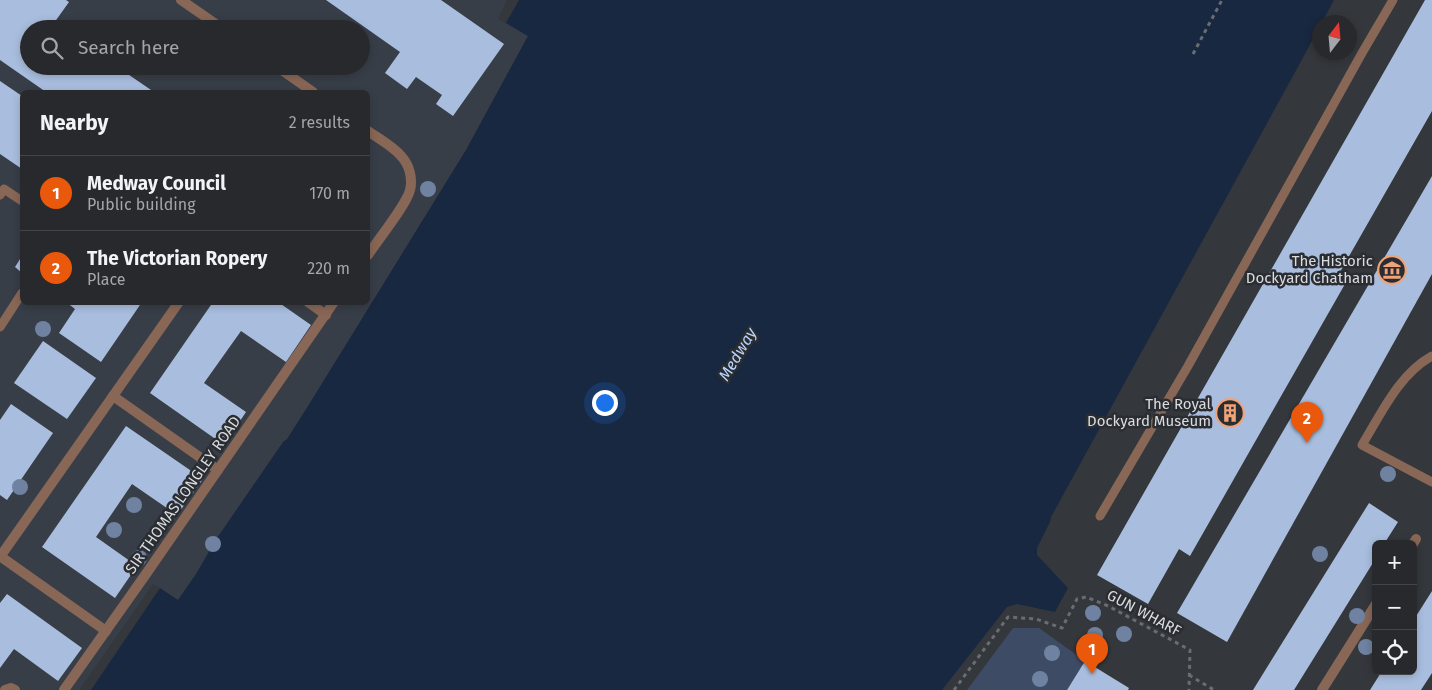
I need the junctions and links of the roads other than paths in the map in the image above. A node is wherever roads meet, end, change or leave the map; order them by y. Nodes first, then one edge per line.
1 (181, 0) edge
2 (1393, 0) edge
3 (210, 20) edge
4 (289, 75) edge
5 (311, 90) edge
6 (370, 132) edge
7 (1, 190) edge
8 (20, 200) edge
9 (370, 252) edge
10 (20, 296) edge
11 (177, 305) edge
12 (312, 305) edge
13 (332, 305) edge
14 (326, 315) junction
15 (0, 327) edge
16 (1432, 356) edge
17 (113, 396) junction
18 (218, 470) junction
19 (1432, 482) edge
20 (1100, 516) dead end
21 (0, 556) edge
22 (1372, 610) edge
23 (106, 631) junction
24 (5, 690) edge
25 (15, 690) edge
26 (64, 690) edge
27 (1322, 690) edge

1 - 3 street
2 - 20 lane
4 - 5 street
6 - 9 street
7 - 8 lane
10 - 15 lane
11 - 17 street
12 - 14 street
13 - 14 street, SIR THOMAS LONGLEY ROAD
14 - 18 street, SIR THOMAS LONGLEY ROAD
16 - 19 lane
17 - 18 street
17 - 21 street
18 - 23 street, SIR THOMAS LONGLEY ROAD
21 - 23 street
22 - 27 street
23 - 26 street, SIR THOMAS LONGLEY ROAD
24 - 25 street

